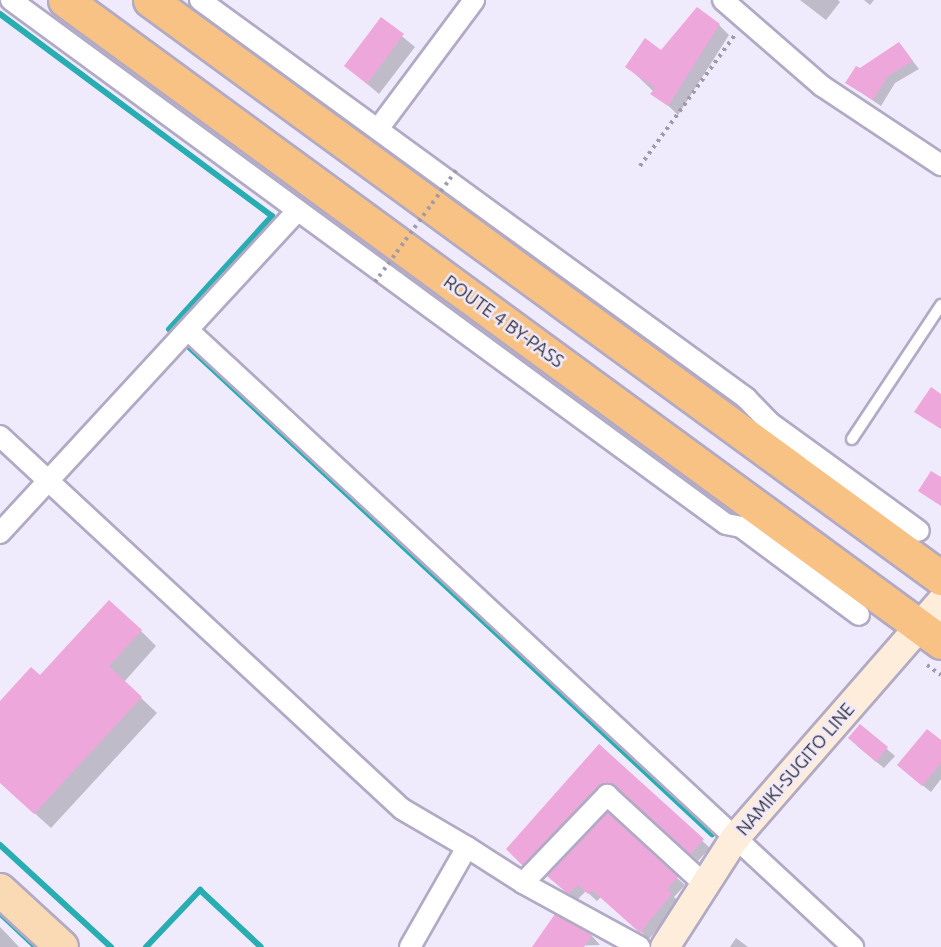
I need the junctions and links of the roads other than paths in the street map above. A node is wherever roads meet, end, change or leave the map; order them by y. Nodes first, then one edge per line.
1 (11, 0) edge
2 (65, 0) edge
3 (150, 0) edge
4 (200, 0) edge
5 (474, 0) edge
6 (723, 0) edge
7 (342, 122) junction
8 (378, 129) junction
9 (941, 165) edge
10 (297, 210) junction
11 (941, 305) edge
12 (189, 331) junction
13 (0, 436) edge
14 (852, 439) dead end
15 (785, 449) junction
16 (48, 481) junction
17 (919, 531) dead end
18 (0, 533) edge
19 (788, 544) junction
20 (941, 578) edge
21 (941, 602) edge
22 (859, 615) dead end
23 (935, 653) edge
24 (735, 838) junction
25 (467, 847) junction
26 (523, 883) junction
27 (704, 884) junction
28 (0, 890) edge
29 (62, 947) edge
30 (410, 947) edge
31 (640, 947) edge
32 (665, 947) edge
33 (853, 947) edge

1 - 10 street
2 - 19 highway, ROUTE 4 BY-PASS
3 - 7 highway
4 - 7 street
5 - 8 street
6 - 9 street
7 - 8 street
7 - 15 highway
8 - 15 street
10 - 12 street
10 - 19 street
11 - 14 lane
12 - 16 street
12 - 24 street
13 - 16 street
15 - 17 street
15 - 20 highway
16 - 18 street
16 - 25 street
19 - 22 street
19 - 23 highway, ROUTE 4 BY-PASS
21 - 23 main road, NAMIKI-SUGITO LINE
23 - 24 main road, NAMIKI-SUGITO LINE
24 - 27 main road, NAMIKI-SUGITO LINE
24 - 33 street
25 - 26 street
25 - 30 street
26 - 27 street
26 - 31 street
27 - 32 main road, NAMIKI-SUGITO LINE
28 - 29 main road

